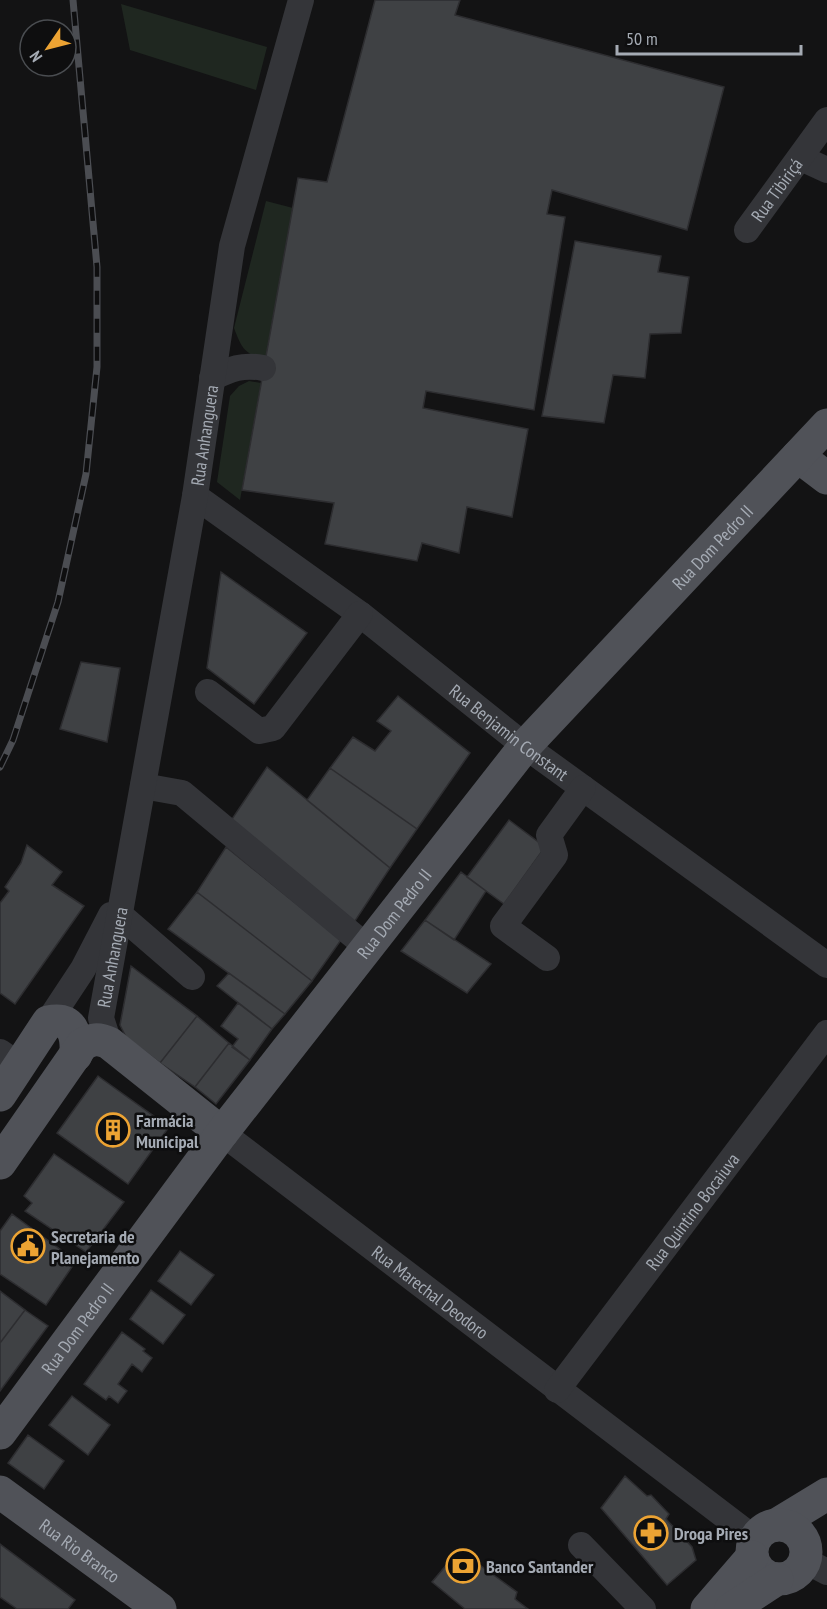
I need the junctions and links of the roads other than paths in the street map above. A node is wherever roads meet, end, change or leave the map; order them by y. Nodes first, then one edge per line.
1 (301, 0) edge
2 (827, 120) edge
3 (801, 158) junction
4 (827, 170) edge
5 (747, 230) dead end
6 (219, 336) junction
7 (212, 378) junction
8 (827, 425) edge
9 (798, 456) junction
10 (827, 478) edge
11 (195, 496) junction
12 (360, 614) junction
13 (208, 692) dead end
14 (525, 746) junction
15 (143, 786) junction
16 (583, 788) junction
17 (126, 876) junction
18 (119, 914) junction
19 (367, 947) junction
20 (548, 958) dead end
21 (827, 965) edge
22 (192, 977) dead end
23 (48, 1022) junction
24 (827, 1033) edge
25 (109, 1043) junction
26 (76, 1055) junction
27 (10, 1059) edge
28 (0, 1095) edge
29 (222, 1133) junction
30 (0, 1164) edge
31 (557, 1390) junction
32 (0, 1433) edge
33 (0, 1492) edge
34 (827, 1494) edge
35 (827, 1527) edge
36 (761, 1540) junction
37 (581, 1545) dead end
38 (812, 1561) edge
39 (777, 1579) junction
40 (160, 1609) edge
41 (643, 1609) edge
42 (707, 1609) edge
43 (731, 1609) edge

1 - 6 street, Rua Anhanguera
2 - 3 street, Rua Tibiriçá
3 - 4 street
3 - 5 street, Rua Tibiriçá
6 - 7 street, Rua Anhanguera
6 - 7 street
7 - 11 street, Rua Anhanguera
8 - 9 main road, Rua Dom Pedro II
9 - 10 main road
9 - 14 main road, Rua Dom Pedro II
11 - 12 street, Rua Benjamin Constant
11 - 15 street, Rua Anhanguera
12 - 13 street
12 - 14 street, Rua Benjamin Constant
14 - 16 street, Rua Benjamin Constant
14 - 19 main road, Rua Dom Pedro II
15 - 17 street, Rua Anhanguera
15 - 19 street
16 - 20 street
16 - 21 street, Rua Benjamin Constant
17 - 18 street, Rua Anhanguera
17 - 23 street, Rua Anhanguera
18 - 22 street
18 - 25 street, Rua Anhanguera
19 - 29 main road, Rua Dom Pedro II
23 - 26 main road
23 - 27 main road, Rua Anhanguera
24 - 31 street, Rua Quintino Bocaiuva
25 - 26 main road
25 - 29 main road, Rua Marechal Deodoro
26 - 30 main road
27 - 28 main road, Rua Anhanguera
29 - 31 street, Rua Marechal Deodoro
29 - 32 main road, Rua Dom Pedro II
31 - 36 street, Rua Marechal Deodoro
33 - 40 main road, Rua Rio Branco
34 - 36 main road
35 - 38 main road
36 - 38 main road
36 - 39 main road
36 - 42 main road
37 - 41 street
38 - 39 main road
39 - 43 main road

